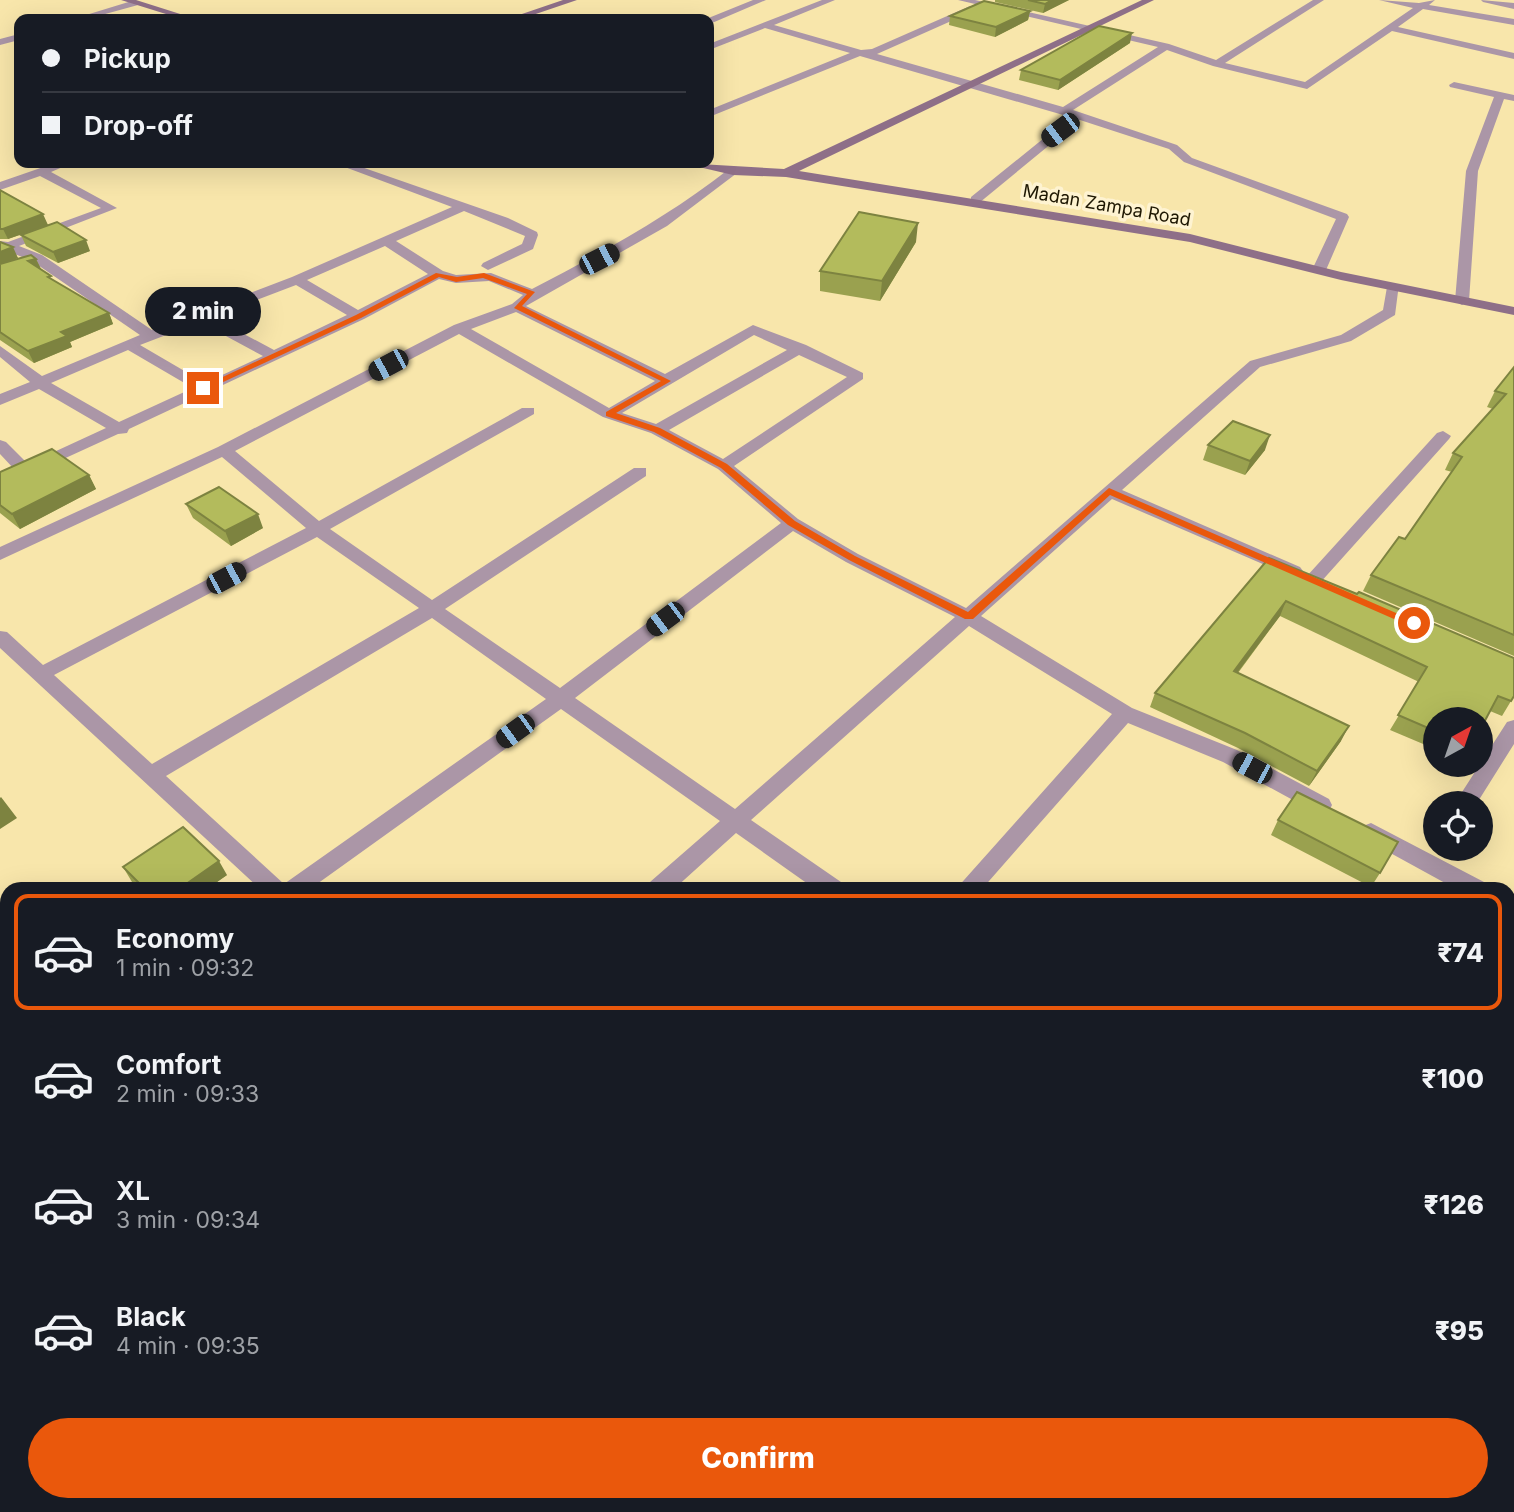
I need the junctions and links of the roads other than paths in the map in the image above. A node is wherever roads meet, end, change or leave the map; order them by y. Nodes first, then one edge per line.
1 (572, 0) edge
2 (761, 0) edge
3 (830, 0) edge
4 (962, 0) edge
5 (991, 0) edge
6 (1149, 0) edge
7 (1319, 0) edge
8 (1384, 0) edge
9 (1430, 0) edge
10 (1486, 0) edge
11 (130, 1) edge
12 (980, 5) junction
13 (1514, 6) edge
14 (1421, 7) junction
15 (92, 14) edge
16 (174, 14) edge
17 (528, 14) edge
18 (714, 19) edge
19 (1514, 22) edge
20 (766, 26) junction
21 (1391, 28) junction
22 (1094, 29) junction
23 (714, 45) edge
24 (1166, 46) junction
25 (858, 53) junction
26 (1514, 56) edge
27 (1217, 64) junction
28 (968, 84) junction
29 (1454, 85) dead end
30 (1500, 95) junction
31 (1514, 98) edge
32 (1064, 111) junction
33 (714, 112) edge
34 (1078, 116) junction
35 (53, 168) edge
36 (353, 168) edge
37 (714, 168) edge
38 (733, 171) junction
39 (43, 172) junction
40 (786, 173) junction
41 (0, 186) edge
42 (975, 200) junction
43 (460, 208) junction
44 (388, 242) junction
45 (4, 245) edge
46 (37, 258) junction
47 (488, 266) dead end
48 (12, 267) edge
49 (1319, 270) junction
50 (438, 274) junction
51 (297, 280) junction
52 (1394, 287) junction
53 (533, 294) junction
54 (1462, 301) junction
55 (517, 307) junction
56 (1514, 311) edge
57 (359, 316) junction
58 (203, 318) junction
59 (459, 328) junction
60 (153, 337) junction
61 (129, 344) junction
62 (801, 348) junction
63 (0, 350) edge
64 (274, 356) junction
65 (667, 381) junction
66 (42, 384) junction
67 (203, 388) junction
68 (0, 400) edge
69 (528, 411) dead end
70 (609, 414) junction
71 (121, 429) junction
72 (657, 430) junction
73 (1443, 436) dead end
74 (0, 445) edge
75 (224, 450) junction
76 (724, 466) junction
77 (26, 471) junction
78 (640, 472) dead end
79 (0, 483) edge
80 (1109, 491) junction
81 (792, 523) junction
82 (318, 529) junction
83 (0, 554) edge
84 (432, 609) junction
85 (969, 617) junction
86 (0, 637) edge
87 (41, 674) junction
88 (560, 699) junction
89 (1125, 713) junction
90 (1514, 727) edge
91 (151, 775) junction
92 (1474, 791) edge
93 (1335, 813) edge
94 (734, 822) junction
95 (1359, 825) edge
96 (1423, 852) edge
97 (1440, 861) edge
98 (267, 882) edge
99 (303, 882) edge
100 (666, 882) edge
101 (824, 882) edge
102 (974, 882) edge
103 (1467, 882) edge

1 - 17 main road
2 - 18 street
3 - 20 street
4 - 12 street
5 - 12 street
6 - 22 main road
7 - 27 street
8 - 14 street
9 - 14 street
10 - 13 street
11 - 15 street
11 - 16 main road
12 - 22 street
12 - 25 street
14 - 19 street
14 - 21 street
20 - 23 street
20 - 25 street
21 - 26 street
21 - 27 street
22 - 24 street
22 - 28 main road
24 - 27 street
24 - 32 street
25 - 28 street
25 - 33 street
28 - 32 street
28 - 40 main road
29 - 30 street
30 - 31 street
30 - 54 street
32 - 34 street
34 - 42 street
34 - 49 street
35 - 39 street
36 - 43 street
37 - 38 main road, Madan Zampa Road
38 - 40 main road, Madan Zampa Road
38 - 53 street
39 - 41 street
39 - 45 street
40 - 42 main road, Madan Zampa Road
42 - 49 main road, Madan Zampa Road
43 - 44 street
43 - 47 street
44 - 50 street
44 - 51 street
45 - 46 street
46 - 48 street
46 - 60 street
49 - 52 main road, Madan Zampa Road
50 - 53 street
50 - 57 street
51 - 57 street
51 - 58 street
52 - 54 main road, Madan Zampa Road
52 - 80 street
53 - 55 street
54 - 56 main road, Madan Zampa Road
55 - 59 street
55 - 65 street
57 - 64 street
58 - 60 street
58 - 64 street
59 - 70 street
59 - 75 street
60 - 61 street
61 - 66 street
61 - 67 street
62 - 65 street
62 - 72 street
62 - 76 street
63 - 66 street
64 - 67 street
65 - 70 street
66 - 68 street
66 - 71 street
67 - 71 street
69 - 82 street
70 - 72 street
71 - 77 street
72 - 76 street
73 - 80 street
74 - 77 street
75 - 82 street
75 - 83 street
76 - 81 street
77 - 79 street
78 - 84 street
80 - 85 street
81 - 85 street
81 - 88 street
82 - 84 street
82 - 87 street
84 - 88 street
84 - 91 street
85 - 89 street
85 - 94 street
86 - 87 street
87 - 91 street
88 - 94 street
88 - 99 street
89 - 93 street
89 - 102 street
90 - 92 street
91 - 98 street
94 - 100 street
94 - 101 street
95 - 96 street
97 - 103 street

